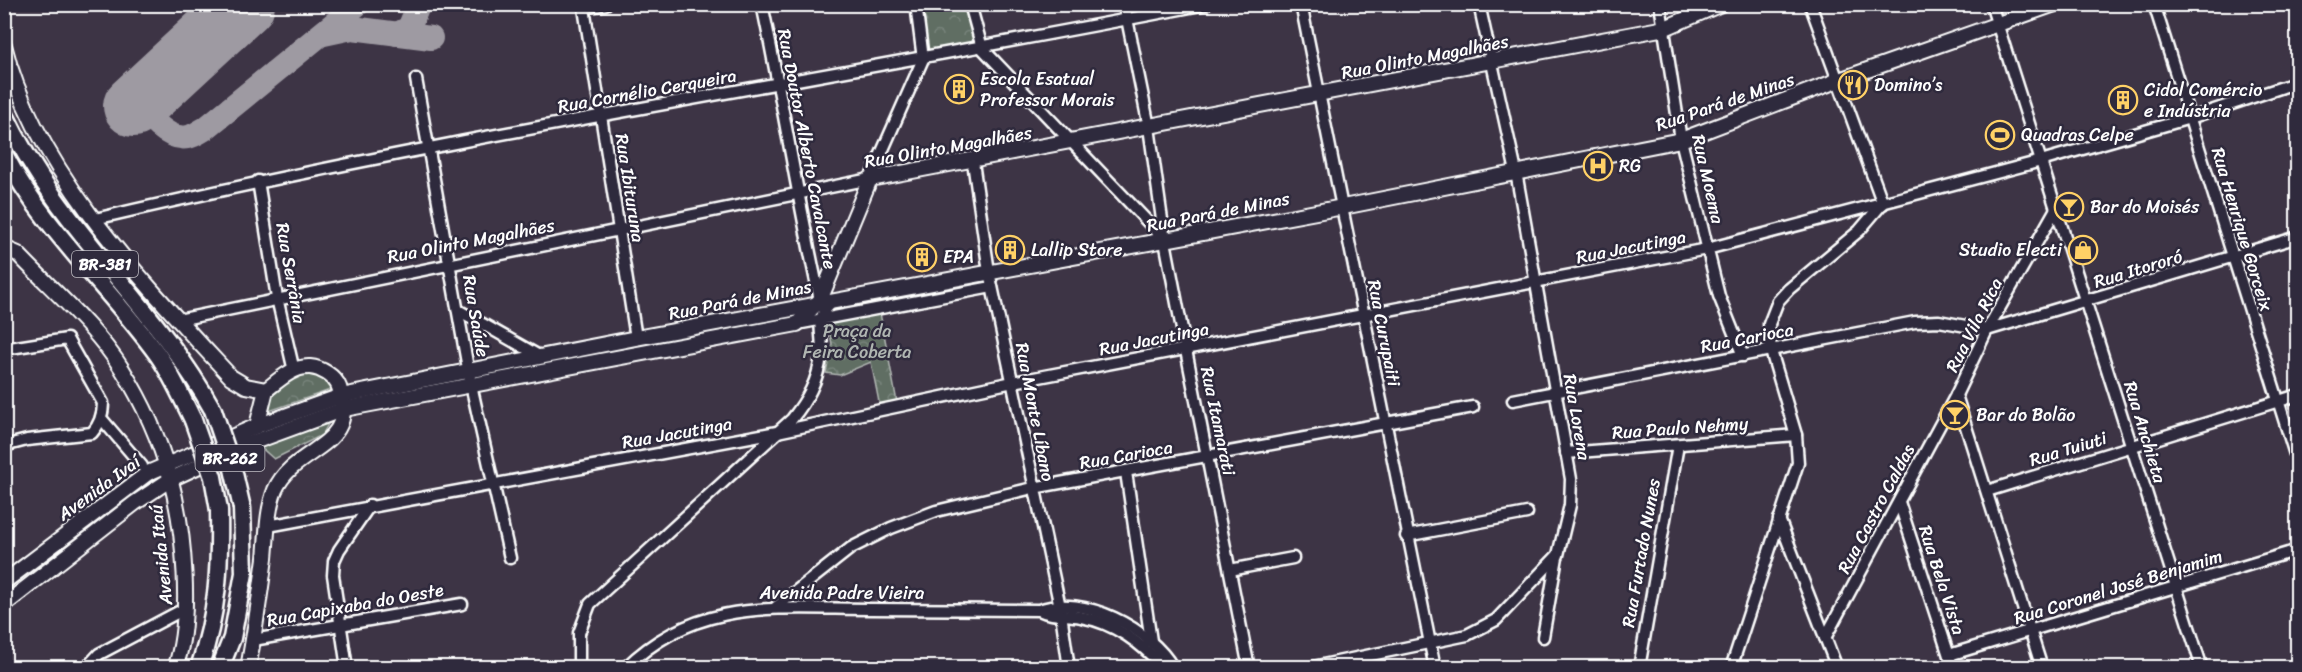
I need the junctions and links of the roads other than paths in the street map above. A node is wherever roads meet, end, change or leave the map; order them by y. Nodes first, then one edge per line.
1 (606, 4) edge
2 (762, 4) edge
3 (916, 4) edge
4 (970, 4) edge
5 (1124, 4) edge
6 (1206, 4) edge
7 (1301, 4) edge
8 (1479, 4) edge
9 (1660, 4) edge
10 (1721, 4) edge
11 (1810, 4) edge
12 (1991, 4) edge
13 (2055, 4) edge
14 (2154, 4) edge
15 (1127, 20) junction
16 (1998, 23) junction
17 (1665, 28) junction
18 (4, 45) edge
19 (982, 48) junction
20 (923, 59) junction
21 (1490, 63) junction
22 (416, 78) dead end
23 (1839, 80) junction
24 (2298, 82) edge
25 (779, 86) junction
26 (1318, 96) junction
27 (4, 113) edge
28 (601, 115) junction
29 (2190, 118) junction
30 (1149, 127) junction
31 (1681, 140) junction
32 (1071, 142) junction
33 (429, 148) junction
34 (4, 154) edge
35 (2041, 161) junction
36 (973, 162) junction
37 (1516, 172) junction
38 (870, 179) junction
39 (258, 181) junction
40 (797, 195) junction
41 (1883, 204) junction
42 (1343, 207) junction
43 (2056, 207) junction
44 (1850, 212) junction
45 (95, 219) junction
46 (621, 230) junction
47 (1859, 231) junction
48 (2298, 237) edge
49 (1165, 241) junction
50 (4, 248) edge
51 (1707, 249) junction
52 (2232, 257) junction
53 (449, 263) junction
54 (989, 272) junction
55 (1535, 282) junction
56 (992, 286) junction
57 (277, 298) junction
58 (834, 301) junction
59 (2086, 301) junction
60 (818, 302) junction
61 (458, 310) junction
62 (1365, 316) junction
63 (178, 320) junction
64 (820, 320) junction
65 (797, 324) junction
66 (1987, 330) junction
67 (636, 338) junction
68 (4, 349) edge
69 (1186, 350) junction
70 (1772, 351) junction
71 (1743, 356) junction
72 (541, 357) junction
73 (294, 371) junction
74 (470, 378) junction
75 (1013, 382) junction
76 (266, 390) junction
77 (1556, 392) junction
78 (1956, 395) junction
79 (2298, 395) edge
80 (1513, 400) dead end
81 (2279, 401) junction
82 (343, 402) junction
83 (1473, 407) dead end
84 (213, 410) joint
85 (101, 418) junction
86 (192, 420) joint
87 (1385, 425) junction
88 (257, 426) junction
89 (777, 432) junction
90 (1796, 435) junction
91 (158, 441) junction
92 (1678, 444) junction
93 (4, 446) edge
94 (240, 447) joint
95 (2132, 447) junction
96 (195, 453) junction
97 (1566, 453) junction
98 (1208, 457) junction
99 (2298, 464) edge
100 (166, 465) junction
101 (142, 466) dead end
102 (1126, 472) junction
103 (171, 479) junction
104 (495, 482) junction
105 (1033, 488) junction
106 (1986, 491) junction
107 (1899, 502) junction
108 (370, 505) junction
109 (1527, 513) dead end
110 (1779, 519) junction
111 (268, 526) junction
112 (1406, 536) junction
113 (2298, 550) edge
114 (1558, 555) junction
115 (510, 558) dead end
116 (1293, 558) dead end
117 (1230, 570) junction
118 (4, 582) edge
119 (2176, 587) junction
120 (462, 603) dead end
121 (4, 605) edge
122 (776, 607) junction
123 (186, 608) junction
124 (1061, 611) junction
125 (341, 623) junction
126 (2030, 630) junction
127 (1543, 637) dead end
128 (1825, 638) junction
129 (253, 640) junction
130 (1151, 641) junction
131 (1430, 643) junction
132 (1949, 655) junction
133 (86, 668) edge
134 (175, 668) edge
135 (199, 668) edge
136 (220, 668) edge
137 (248, 668) edge
138 (347, 668) edge
139 (579, 668) edge
140 (624, 668) edge
141 (1070, 668) edge
142 (1164, 668) edge
143 (1173, 668) edge
144 (1249, 668) edge
145 (1308, 668) edge
146 (1435, 668) edge
147 (1639, 668) edge
148 (1731, 668) edge
149 (1837, 668) edge
150 (1953, 668) edge
151 (2042, 668) edge
152 (2202, 668) edge

1 - 28 street, Rua Ibituruna
2 - 25 street, Rua Doutor Alberto Cavalcante
3 - 20 street
4 - 19 street
5 - 15 street, Rua Itamarati
6 - 15 street, Rua Cornélio Cerqueira
7 - 26 street, Rua Curupaiti
8 - 21 street, Rua Lorena
9 - 17 street, Rua Moema
10 - 17 main road, Rua Olinto Magalhães
11 - 23 street
12 - 16 street
13 - 16 main road, Rua Pará de Minas
14 - 29 street, Rua Henrique Gorceix
15 - 19 street, Rua Cornélio Cerqueira
15 - 30 street, Rua Itamarati
16 - 23 main road, Rua Pará de Minas
16 - 35 street
17 - 21 main road, Rua Olinto Magalhães
17 - 31 street, Rua Moema
18 - 45 main road
19 - 20 street, Rua Cornélio Cerqueira
19 - 32 street
20 - 25 street, Rua Cornélio Cerqueira
20 - 38 street
21 - 26 main road, Rua Olinto Magalhães
21 - 37 street, Rua Lorena
22 - 33 street, Rua Saúde
23 - 31 main road, Rua Pará de Minas
23 - 41 street
24 - 29 street, Rua Jacutinga
25 - 28 street, Rua Cornélio Cerqueira
25 - 40 street, Rua Doutor Alberto Cavalcante
26 - 30 main road, Rua Olinto Magalhães
26 - 42 street, Rua Curupaiti
27 - 84 highway, BR-381
28 - 33 street, Rua Cornélio Cerqueira
28 - 46 street, Rua Ibituruna
29 - 35 street, Rua Jacutinga
29 - 52 street, Rua Henrique Gorceix
30 - 32 main road, Rua Olinto Magalhães
30 - 49 street, Rua Itamarati
31 - 37 main road, Rua Pará de Minas
31 - 51 street, Rua Moema
32 - 36 main road, Rua Olinto Magalhães
32 - 49 street
33 - 39 street, Rua Cornélio Cerqueira
33 - 53 street, Rua Saúde
34 - 86 highway, BR-381
35 - 41 street, Rua Jacutinga
35 - 43 street
36 - 38 main road, Rua Olinto Magalhães
36 - 54 street, Rua Monte Líbano
37 - 42 main road, Rua Pará de Minas
37 - 55 street, Rua Lorena
38 - 40 street, Rua Olinto Magalhães
38 - 60 main road
39 - 45 street, Rua Cornélio Cerqueira
39 - 57 street, Rua Serrânia
40 - 46 street, Rua Olinto Magalhães
40 - 60 street, Rua Doutor Alberto Cavalcante
41 - 44 street, Rua Jacutinga
41 - 47 street
42 - 49 main road, Rua Pará de Minas
42 - 62 street, Rua Curupaiti
43 - 59 street, Rua Anchieta
43 - 66 street, Rua Vila Rica
44 - 47 street
44 - 51 street, Rua Jacutinga
45 - 63 main road
46 - 53 street, Rua Olinto Magalhães
46 - 67 street, Rua Ibituruna
47 - 70 street
48 - 52 street, Rua Itororó
49 - 54 main road, Rua Pará de Minas
49 - 69 street, Rua Itamarati
50 - 91 main road, Avenida Itaú
51 - 55 street, Rua Jacutinga
51 - 71 street, Rua Moema
52 - 59 street, Rua Itororó
52 - 81 street, Rua Henrique Gorceix
53 - 57 street, Rua Olinto Magalhães
53 - 61 street, Rua Saúde
54 - 56 street, Rua Monte Líbano
54 - 58 main road, Rua Pará de Minas
55 - 62 street, Rua Jacutinga
55 - 77 street, Rua Lorena
56 - 64 street, Rua Pará de Minas
56 - 75 street, Rua Monte Líbano
57 - 63 street, Rua Olinto Magalhães
57 - 73 street, Rua Serrânia
58 - 60 main road, Rua Pará de Minas
58 - 64 street
59 - 66 street, Rua Itororó
59 - 95 street, Rua Anchieta
60 - 65 main road
60 - 67 main road, Rua Pará de Minas
61 - 72 street
61 - 74 street, Rua Saúde
62 - 69 street, Rua Jacutinga
62 - 87 street, Rua Curupaiti
63 - 76 main road
64 - 65 street, Rua Pará de Minas
64 - 89 street
65 - 74 main road, Rua Pará de Minas
66 - 70 street, Rua Carioca
66 - 78 street, Rua Vila Rica
67 - 72 main road, Rua Pará de Minas
68 - 85 street
69 - 75 street, Rua Jacutinga
69 - 98 street, Rua Itamarati
70 - 71 street, Rua Carioca
70 - 90 street
71 - 77 street, Rua Carioca
72 - 74 main road, Rua Pará de Minas
73 - 76 main road
73 - 82 main road
74 - 82 main road, Rua Pará de Minas
74 - 104 street, Rua Saúde
75 - 89 street, Rua Jacutinga
75 - 105 street, Rua Monte Líbano
76 - 88 main road
77 - 80 street, Rua Carioca
77 - 97 street, Rua Lorena
78 - 106 street, Rua Vila Rica
78 - 107 street, Rua Castro Caldas
79 - 81 street, Rua Tuiuti
81 - 95 street, Rua Tuiuti
81 - 99 street, Rua Henrique Gorceix
82 - 88 main road, Rua Pará de Minas
82 - 94 main road, Rua Pará de Minas
82 - 111 main road
83 - 87 street, Rua Carioca
84 - 136 highway, BR-262, bridge
85 - 93 street
85 - 101 street
86 - 135 highway, BR-262, bridge
87 - 98 street, Rua Carioca
87 - 112 street, Rua Curupaiti
88 - 96 main road, Avenida Ivaí
89 - 104 street, Rua Jacutinga
89 - 139 street
90 - 92 street, Rua Paulo Nehmy
90 - 110 street
91 - 96 main road
91 - 100 main road, Avenida Itaú
92 - 97 street, Rua Paulo Nehmy
92 - 147 street, Rua Furtado Nunes
94 - 103 main road, Avenida Ivaí
95 - 106 street, Rua Tuiuti
95 - 119 street, Rua Anchieta
96 - 100 main road, Avenida Ivaí
97 - 114 street, Rua Lorena
98 - 102 street, Rua Carioca
98 - 117 street, Rua Itamarati
100 - 103 main road, Avenida Itaú
100 - 118 main road, Avenida Ivaí
102 - 105 street, Rua Carioca
102 - 130 street
103 - 121 main road, Avenida Ivaí
103 - 123 main road, Avenida Itaú
104 - 108 street, Rua Jacutinga
104 - 115 street, Rua Saúde
105 - 122 street, Rua Carioca
105 - 124 street, Rua Monte Líbano
106 - 126 street, Rua Vila Rica
107 - 128 street, Rua Castro Caldas
107 - 132 street, Rua Bela Vista
108 - 111 street, Rua Jacutinga
108 - 125 street
109 - 112 street
110 - 128 street
110 - 148 street
111 - 129 main road
112 - 131 street, Rua Curupaiti
113 - 119 street, Rua Coronel José Benjamim
114 - 127 street
114 - 131 street
116 - 117 street
117 - 144 street, Rua Itamarati
119 - 126 street, Rua Coronel José Benjamim
119 - 152 street, Rua Anchieta
120 - 125 street, Rua Capixaba do Oeste
122 - 124 street, Avenida Padre Vieira
122 - 140 street, Avenida Padre Vieira
123 - 133 street
123 - 134 main road, Avenida Itaú
124 - 130 street
124 - 141 street, Rua Monte Líbano
124 - 142 street
125 - 129 street, Rua Capixaba do Oeste
125 - 138 street
126 - 132 street, Rua Coronel José Benjamim
126 - 151 street, Rua Vila Rica
128 - 149 street
129 - 137 main road
130 - 143 street
131 - 145 street
131 - 146 street, Rua Curupaiti
132 - 150 street, Rua Bela Vista

